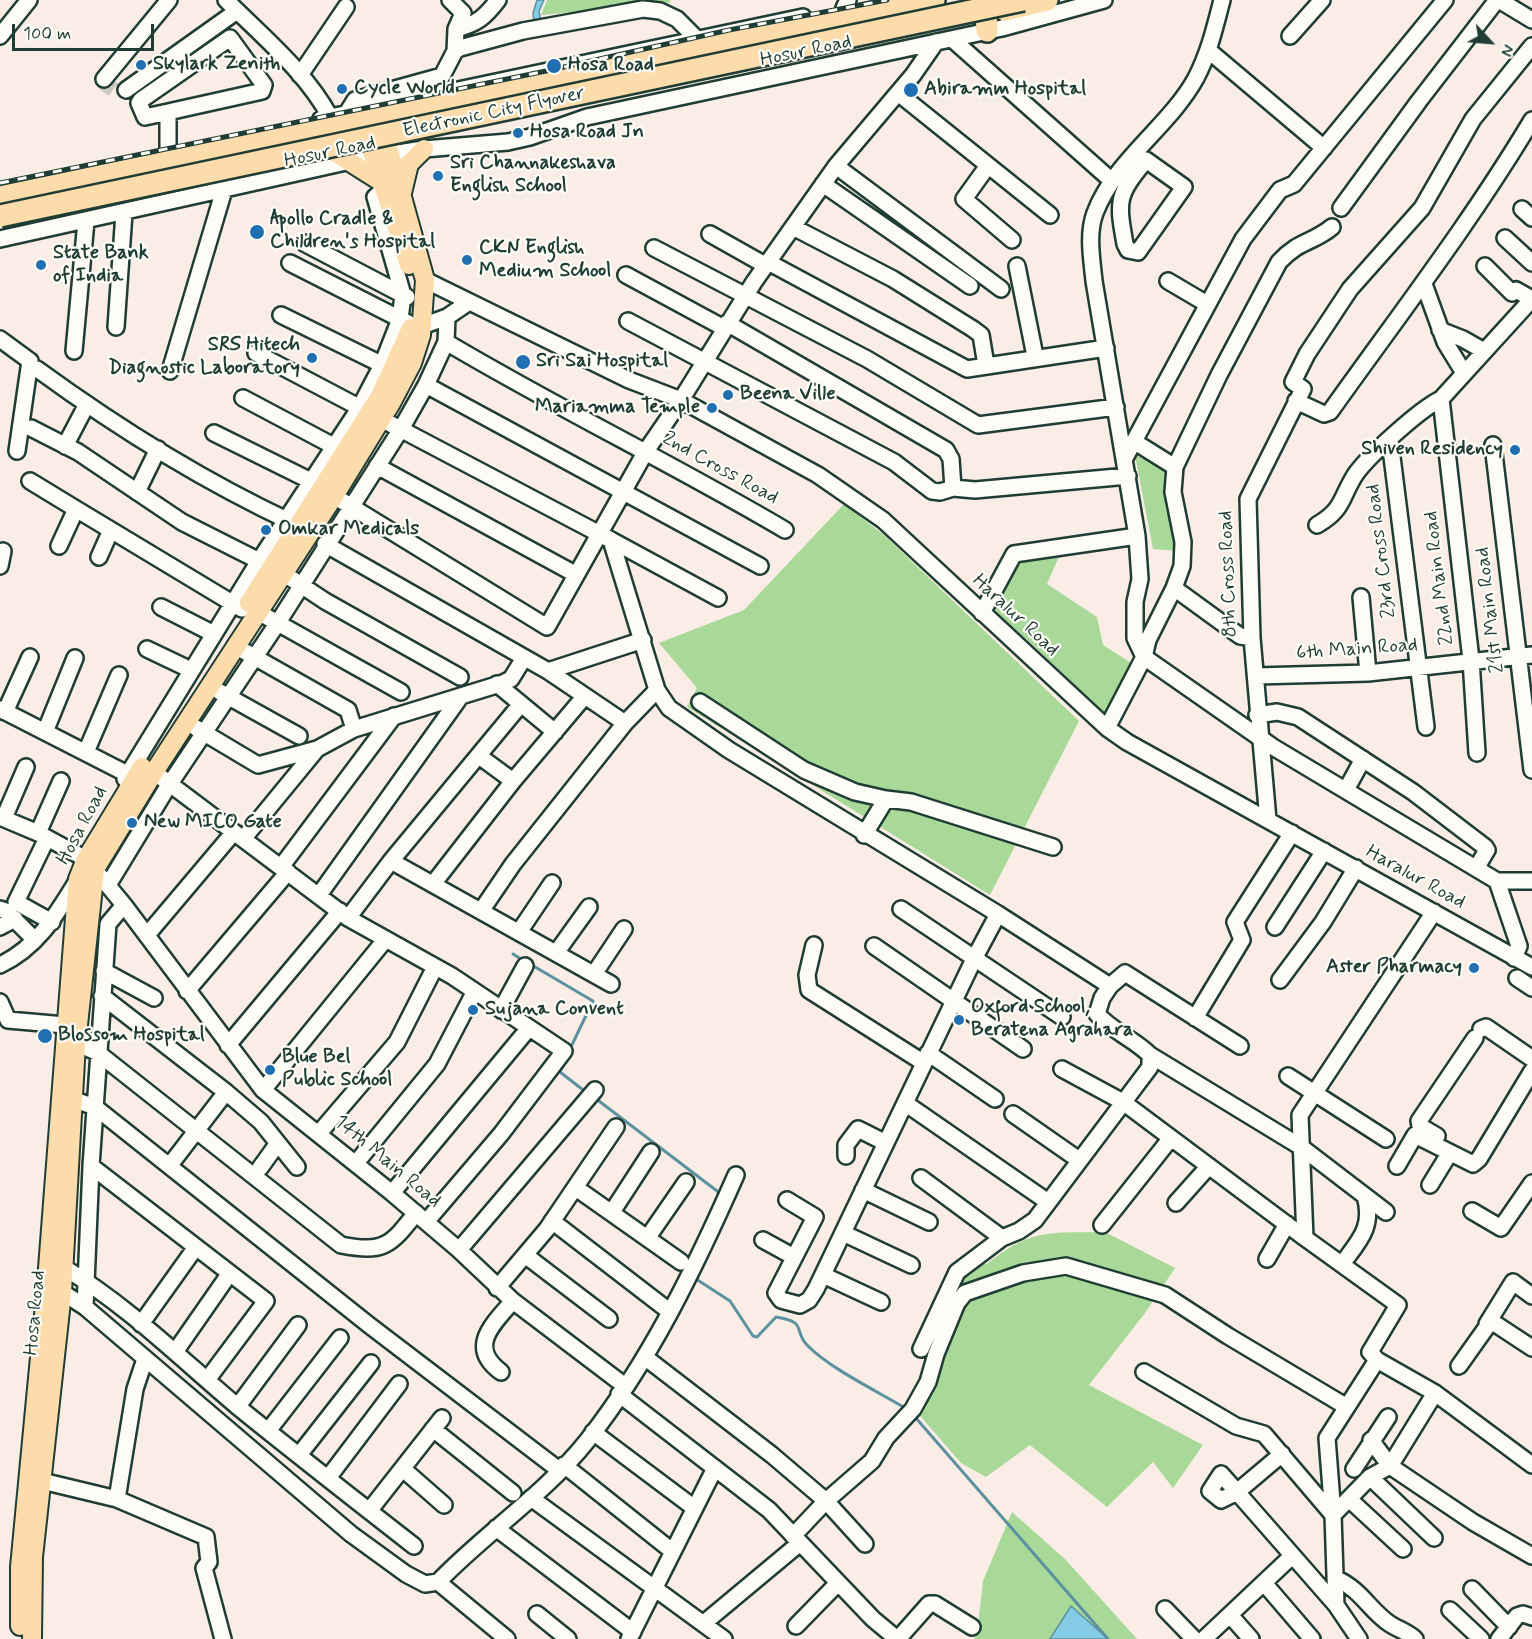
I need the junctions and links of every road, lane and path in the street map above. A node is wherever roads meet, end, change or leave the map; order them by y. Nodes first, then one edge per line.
1 (29, 0) edge
2 (169, 0) edge
3 (450, 0) edge
4 (498, 0) edge
5 (885, 0) edge
6 (934, 0) edge
7 (1023, 0) edge
8 (1047, 0) edge
9 (1104, 0) edge
10 (1222, 0) edge
11 (1322, 0) edge
12 (1445, 0) edge
13 (1498, 0) edge
14 (846, 4) edge
15 (232, 5) edge
16 (346, 7) dead end
17 (466, 7) edge
18 (986, 15) edge
19 (1532, 20) edge
20 (456, 29) junction
21 (766, 30) junction
22 (0, 36) edge
23 (1290, 36) dead end
24 (697, 39) junction
25 (952, 39) junction
26 (936, 42) junction
27 (1532, 46) edge
28 (1208, 50) junction
29 (455, 51) junction
30 (300, 75) junction
31 (104, 79) dead end
32 (126, 90) dead end
33 (898, 93) junction
34 (168, 112) junction
35 (361, 116) junction
36 (330, 117) junction
37 (1532, 120) edge
38 (1324, 148) junction
39 (379, 149) junction
40 (424, 149) junction
41 (168, 153) junction
42 (341, 157) junction
43 (1136, 162) junction
44 (836, 166) junction
45 (987, 167) junction
46 (1112, 182) junction
47 (823, 184) junction
48 (0, 187) edge
49 (390, 189) junction
50 (224, 190) junction
51 (0, 197) edge
52 (0, 204) edge
53 (1341, 208) dead end
54 (124, 213) junction
55 (1050, 215) dead end
56 (0, 216) edge
57 (86, 221) junction
58 (1121, 221) junction
59 (0, 222) edge
60 (1093, 222) junction
61 (793, 227) junction
62 (1332, 227) dead end
63 (710, 234) dead end
64 (1505, 238) dead end
65 (0, 239) edge
66 (1012, 240) dead end
67 (304, 243) dead end
68 (654, 248) dead end
69 (290, 263) dead end
70 (1532, 263) edge
71 (767, 264) junction
72 (1017, 266) dead end
73 (1485, 266) dead end
74 (626, 275) dead end
75 (425, 280) junction
76 (1168, 281) dead end
77 (1424, 284) junction
78 (970, 286) dead end
79 (1001, 289) dead end
80 (745, 295) junction
81 (408, 298) junction
82 (1532, 299) edge
83 (469, 302) junction
84 (1207, 304) junction
85 (281, 315) dead end
86 (447, 317) junction
87 (628, 321) dead end
88 (411, 323) junction
89 (725, 326) junction
90 (116, 327) dead end
91 (1440, 330) junction
92 (0, 339) edge
93 (446, 342) junction
94 (1106, 348) junction
95 (74, 351) dead end
96 (1484, 351) junction
97 (256, 353) dead end
98 (1035, 356) junction
99 (704, 361) junction
100 (34, 365) junction
101 (986, 365) junction
102 (387, 368) junction
103 (170, 371) dead end
104 (1464, 373) junction
105 (426, 385) junction
106 (243, 398) dead end
107 (1441, 399) junction
108 (681, 400) junction
109 (1296, 401) junction
110 (87, 404) junction
111 (1116, 407) junction
112 (371, 412) junction
113 (31, 428) dead end
114 (401, 429) junction
115 (214, 433) dead end
116 (1390, 441) junction
117 (1135, 442) junction
118 (1493, 445) dead end
119 (65, 446) junction
120 (158, 449) junction
121 (339, 449) junction
122 (17, 451) dead end
123 (646, 451) junction
124 (1125, 458) junction
125 (377, 466) junction
126 (1175, 467) junction
127 (1128, 476) junction
128 (30, 481) dead end
129 (322, 488) junction
130 (953, 488) junction
131 (622, 491) junction
132 (137, 492) junction
133 (350, 506) junction
134 (76, 509) junction
135 (292, 523) junction
136 (1317, 525) dead end
137 (111, 530) junction
138 (785, 530) dead end
139 (604, 536) junction
140 (1137, 536) junction
141 (325, 544) junction
142 (59, 546) dead end
143 (3, 550) dead end
144 (99, 556) dead end
145 (0, 566) edge
146 (271, 567) junction
147 (760, 567) dead end
148 (575, 574) junction
149 (301, 584) junction
150 (1174, 588) junction
151 (1361, 597) dead end
152 (718, 598) dead end
153 (160, 607) dead end
154 (245, 609) junction
155 (982, 613) junction
156 (277, 624) junction
157 (214, 634) junction
158 (1252, 638) junction
159 (643, 640) junction
160 (235, 646) junction
161 (147, 649) dead end
162 (1524, 656) edge
163 (30, 657) dead end
164 (254, 657) junction
165 (1144, 657) junction
166 (75, 658) dead end
167 (524, 658) junction
168 (1471, 660) junction
169 (1418, 667) junction
170 (191, 670) junction
171 (548, 671) junction
172 (1368, 673) junction
173 (119, 675) dead end
174 (1256, 676) junction
175 (460, 677) dead end
176 (496, 684) junction
177 (209, 686) junction
178 (657, 690) junction
179 (401, 692) dead end
180 (228, 696) junction
181 (461, 696) junction
182 (584, 697) junction
183 (700, 702) dead end
184 (521, 704) junction
185 (3, 710) edge
186 (1257, 715) junction
187 (394, 716) junction
188 (187, 722) junction
189 (625, 723) junction
190 (1426, 727) dead end
191 (1107, 728) junction
192 (354, 729) junction
193 (45, 732) junction
194 (555, 732) junction
195 (204, 733) junction
196 (299, 735) dead end
197 (1260, 738) junction
198 (317, 749) junction
199 (86, 752) junction
200 (1477, 753) dead end
201 (479, 756) junction
202 (1363, 759) junction
203 (26, 767) dead end
204 (1532, 770) edge
205 (154, 772) junction
206 (131, 776) junction
207 (61, 781) dead end
208 (513, 781) junction
209 (170, 783) junction
210 (1346, 790) junction
211 (886, 799) junction
212 (2, 818) edge
213 (1268, 820) junction
214 (1292, 833) junction
215 (42, 835) junction
216 (864, 835) junction
217 (238, 836) junction
218 (1053, 847) dead end
219 (1324, 851) junction
220 (391, 861) junction
221 (1477, 867) junction
222 (1356, 868) junction
223 (284, 869) junction
224 (90, 872) junction
225 (1497, 881) junction
226 (1532, 881) edge
227 (552, 883) dead end
228 (432, 884) junction
229 (319, 896) junction
230 (124, 904) junction
231 (589, 907) dead end
232 (0, 909) edge
233 (901, 909) dead end
234 (481, 911) junction
235 (1434, 912) junction
236 (344, 914) junction
237 (998, 914) junction
238 (15, 919) junction
239 (52, 922) junction
240 (0, 927) edge
241 (1275, 927) dead end
242 (624, 929) dead end
243 (519, 933) junction
244 (147, 935) junction
245 (35, 940) junction
246 (385, 940) junction
247 (814, 945) dead end
248 (873, 946) dead end
249 (556, 953) junction
250 (1514, 958) junction
251 (974, 959) junction
252 (0, 965) edge
253 (525, 966) dead end
254 (435, 967) junction
255 (1532, 967) edge
256 (104, 971) junction
257 (594, 974) junction
258 (1517, 978) dead end
259 (1280, 980) dead end
260 (611, 984) dead end
261 (1110, 986) junction
262 (1532, 988) edge
263 (187, 991) junction
264 (474, 993) junction
265 (102, 996) junction
266 (154, 998) dead end
267 (954, 1001) junction
268 (0, 1002) edge
269 (501, 1010) junction
270 (1062, 1017) dead end
271 (1195, 1018) junction
272 (65, 1025) junction
273 (529, 1028) junction
274 (1532, 1041) edge
275 (76, 1043) junction
276 (228, 1045) junction
277 (1240, 1046) dead end
278 (1023, 1049) dead end
279 (98, 1053) junction
280 (1150, 1055) junction
281 (926, 1058) junction
282 (1532, 1060) edge
283 (1062, 1069) dead end
284 (1288, 1076) dead end
285 (263, 1090) junction
286 (595, 1090) dead end
287 (226, 1092) junction
288 (1316, 1093) junction
289 (72, 1099) junction
290 (995, 1099) dead end
291 (1123, 1102) junction
292 (905, 1103) junction
293 (95, 1107) junction
294 (1013, 1114) dead end
295 (616, 1127) dead end
296 (198, 1129) junction
297 (320, 1132) junction
298 (1171, 1138) junction
299 (1386, 1139) dead end
300 (278, 1143) junction
301 (886, 1143) junction
302 (1301, 1147) junction
303 (651, 1152) dead end
304 (1449, 1154) junction
305 (846, 1156) dead end
306 (1476, 1157) junction
307 (1079, 1160) junction
308 (356, 1163) junction
309 (170, 1165) junction
310 (91, 1166) junction
311 (1209, 1166) junction
312 (1397, 1166) dead end
313 (260, 1167) dead end
314 (297, 1167) dead end
315 (736, 1175) dead end
316 (921, 1178) dead end
317 (686, 1182) dead end
318 (1532, 1183) edge
319 (1430, 1185) dead end
320 (576, 1188) junction
321 (863, 1190) junction
322 (392, 1193) junction
323 (1365, 1197) junction
324 (787, 1200) dead end
325 (1048, 1202) junction
326 (59, 1203) junction
327 (1176, 1203) dead end
328 (1472, 1211) dead end
329 (612, 1212) junction
330 (1386, 1212) dead end
331 (421, 1218) junction
332 (552, 1221) junction
333 (928, 1222) dead end
334 (1287, 1224) junction
335 (1102, 1226) dead end
336 (843, 1233) junction
337 (648, 1237) junction
338 (1002, 1238) junction
339 (1305, 1238) junction
340 (763, 1240) dead end
341 (196, 1247) junction
342 (459, 1250) junction
343 (525, 1255) junction
344 (794, 1257) junction
345 (1267, 1260) dead end
346 (681, 1262) dead end
347 (1342, 1264) junction
348 (911, 1265) dead end
349 (63, 1267) junction
350 (230, 1273) junction
351 (823, 1275) junction
352 (86, 1281) junction
353 (498, 1288) junction
354 (62, 1292) junction
355 (1532, 1296) edge
356 (513, 1301) junction
357 (881, 1302) dead end
358 (85, 1307) junction
359 (669, 1311) junction
360 (609, 1319) dead end
361 (141, 1323) junction
362 (1487, 1324) junction
363 (298, 1325) dead end
364 (340, 1338) dead end
365 (1532, 1348) edge
366 (921, 1349) dead end
367 (175, 1352) junction
368 (646, 1358) junction
369 (146, 1359) junction
370 (1377, 1360) junction
371 (371, 1363) dead end
372 (1459, 1366) dead end
373 (501, 1372) dead end
374 (1144, 1372) dead end
375 (207, 1380) junction
376 (399, 1384) dead end
377 (622, 1390) junction
378 (1435, 1393) junction
379 (238, 1406) junction
380 (1347, 1407) junction
381 (1388, 1417) dead end
382 (268, 1431) junction
383 (593, 1432) junction
384 (1371, 1440) junction
385 (1282, 1454) junction
386 (299, 1455) junction
387 (1532, 1465) edge
388 (1390, 1466) junction
389 (562, 1467) junction
390 (715, 1468) junction
391 (403, 1469) junction
392 (1354, 1469) dead end
393 (1370, 1477) junction
394 (328, 1478) junction
395 (42, 1481) junction
396 (513, 1493) dead end
397 (531, 1498) junction
398 (117, 1499) junction
399 (1350, 1500) junction
400 (826, 1501) junction
401 (444, 1505) dead end
402 (693, 1507) junction
403 (369, 1511) junction
404 (1333, 1515) junction
405 (496, 1528) junction
406 (1434, 1538) dead end
407 (797, 1540) junction
408 (865, 1544) dead end
409 (414, 1546) dead end
410 (1403, 1549) dead end
411 (672, 1551) junction
412 (1292, 1556) junction
413 (1532, 1556) edge
414 (1335, 1578) junction
415 (438, 1582) junction
416 (838, 1583) junction
417 (1264, 1583) junction
418 (1472, 1589) dead end
419 (654, 1590) junction
420 (1336, 1605) junction
421 (1165, 1609) dead end
422 (1450, 1610) dead end
423 (537, 1614) dead end
424 (1230, 1615) junction
425 (1532, 1617) edge
426 (704, 1623) junction
427 (796, 1626) dead end
428 (972, 1627) dead end
429 (1509, 1627) junction
430 (631, 1636) edge
431 (1247, 1638) edge
432 (20, 1639) edge
433 (33, 1639) edge
434 (223, 1639) edge
435 (507, 1639) edge
436 (568, 1639) edge
437 (723, 1639) edge
438 (898, 1639) edge
439 (1194, 1639) edge
440 (1203, 1639) edge
441 (1312, 1639) edge
442 (1359, 1639) edge
443 (1414, 1639) edge
444 (1481, 1639) edge
445 (1499, 1639) edge

1 - 22 street
2 - 31 street
3 - 17 street
4 - 20 street
5 - 14 street
6 - 21 highway, Hosur Road
7 - 56 highway, Electronic City Flyover, bridge
8 - 18 highway, Hosur Road
9 - 18 street
10 - 28 street
11 - 23 street
12 - 38 street
13 - 19 street
13 - 53 street
14 - 21 street
15 - 30 street
15 - 32 street
16 - 30 street
17 - 20 street
18 - 25 street
18 - 39 highway, Hosur Road
18 - 52 highway, Electronic City Flyover
20 - 29 street
21 - 24 street
21 - 35 highway, Hosur Road
24 - 29 street
24 - 35 street
25 - 26 street
25 - 46 street
26 - 33 street
26 - 40 street
27 - 109 street, 8th Cross Road
28 - 38 street
28 - 43 street
29 - 35 street
30 - 36 street
33 - 44 street
33 - 45 street
34 - 34 street
34 - 41 street
35 - 36 street
35 - 39 main road, Hosa Road
35 - 51 highway, Hosur Road
36 - 41 street
37 - 77 street
38 - 84 street
39 - 40 street
39 - 42 highway, Hosur Road
39 - 49 main road, Hosa Road
40 - 49 main road
41 - 48 street
42 - 49 main road
42 - 50 street
42 - 59 highway, Hosur Road
43 - 46 street
43 - 58 street
43 - 58 street
44 - 47 street
44 - 79 street
45 - 55 street
45 - 66 street
46 - 60 street
47 - 61 street
47 - 78 street
49 - 75 main road, Hosa Road
49 - 81 main road, Hosa Road
50 - 54 street
50 - 103 street
54 - 57 street
54 - 90 street
57 - 65 street
57 - 95 street
58 - 60 street
60 - 94 street
61 - 71 street
61 - 101 street
62 - 126 street
63 - 71 street
64 - 70 street
67 - 81 street
68 - 80 street
69 - 88 street
71 - 80 street
71 - 101 street
72 - 98 street
73 - 82 street
74 - 89 street
75 - 83 street, Haralur Road
75 - 88 main road, Hosa Road
76 - 84 street
77 - 91 street
77 - 109 street
80 - 89 street
80 - 111 street
81 - 88 main road, Hosa Road
82 - 96 street
83 - 86 street
83 - 108 street, Haralur Road
84 - 117 street
85 - 102 street
86 - 88 street
86 - 93 street
87 - 99 street
88 - 102 main road, Hosa Road
88 - 112 main road, Hosa Road
89 - 99 street
89 - 130 street
91 - 96 street
91 - 104 street
92 - 100 street
93 - 105 street
93 - 123 street, 2nd Cross Road
94 - 98 street
94 - 111 street
96 - 104 street
97 - 112 street
98 - 101 street
99 - 108 street
99 - 130 street
100 - 110 street
100 - 122 street
102 - 112 main road, Hosa Road
104 - 107 street
105 - 114 street
105 - 131 street
106 - 121 street
107 - 116 street
107 - 168 street, 22nd Main Road
108 - 123 street
108 - 155 street, Haralur Road
109 - 158 street, 8th Cross Road
110 - 119 street
110 - 120 street
111 - 124 street
112 - 114 street
112 - 121 main road, Hosa Road
112 - 129 main road, Hosa Road
113 - 119 street
114 - 125 street
114 - 139 street
115 - 129 street
116 - 136 street
116 - 169 street, 23rd Cross Road
117 - 124 street
117 - 126 street
118 - 162 street, 21st Main Road
119 - 132 street
120 - 132 street
120 - 135 street
121 - 129 main road, Hosa Road
123 - 131 street
123 - 138 street, 2nd Cross Road
124 - 127 street
125 - 133 street
125 - 148 street
126 - 150 street
127 - 130 street
127 - 140 street
128 - 134 street
129 - 133 street
129 - 135 main road, Hosa Road
129 - 146 main road, Hosa Road
131 - 139 street
131 - 147 street
132 - 146 street
133 - 141 street
133 - 148 street
134 - 137 street
134 - 142 street
135 - 146 main road, Hosa Road
137 - 144 street
137 - 154 street
139 - 148 street
139 - 152 street
139 - 159 street
140 - 155 street
140 - 165 street
141 - 149 street
141 - 167 street
143 - 145 street
146 - 149 street
146 - 154 main road, Hosa Road
146 - 154 street
149 - 156 street
149 - 175 street
150 - 158 street
150 - 165 street
151 - 172 street
153 - 157 street
154 - 156 street
154 - 157 street
154 - 160 main road, Hosa Road
154 - 206 main road, Hosa Road
155 - 191 street, Haralur Road
156 - 164 street
156 - 179 street
157 - 170 street
158 - 174 street, 8th Cross Road
159 - 171 street
159 - 178 street
160 - 164 street
160 - 177 main road, Hosa Road
161 - 170 street
162 - 168 street, 6th Main Road
162 - 204 street, 21st Main Road
163 - 185 street
164 - 180 street
164 - 192 street
165 - 191 street
165 - 197 street
166 - 193 street
167 - 171 street
167 - 176 street
168 - 169 street, 6th Main Road
168 - 200 street, 22nd Main Road
169 - 172 street, 6th Main Road
169 - 190 street, 23rd Cross Road
170 - 206 street
171 - 182 street
172 - 174 street, 6th Main Road
173 - 199 street
174 - 186 street, 8th Cross Road
176 - 181 street
176 - 184 street
177 - 180 street
177 - 188 main road, Hosa Road
178 - 189 street
178 - 216 street
180 - 195 street
180 - 196 street
181 - 187 street
181 - 229 street
182 - 189 street
182 - 194 street
183 - 211 street
184 - 194 street
184 - 201 street
185 - 193 street
186 - 197 street, 8th Cross Road
186 - 202 street
187 - 192 street
187 - 223 street
188 - 195 street
188 - 205 main road, Hosa Road
189 - 234 street
191 - 213 street, Haralur Road
192 - 198 street
193 - 199 street
194 - 208 street
195 - 198 street
195 - 209 street
197 - 210 street
197 - 213 street, 8th Cross Road
198 - 217 street
199 - 206 street
201 - 208 street
201 - 220 street
202 - 210 street
202 - 221 street
203 - 212 street
205 - 209 street
205 - 224 main road, Hosa Road
206 - 224 main road, Hosa Road
207 - 215 street
208 - 228 street
209 - 217 street
209 - 224 street
210 - 221 street
211 - 216 street
211 - 218 street
212 - 215 street
213 - 214 street, Haralur Road
214 - 219 street, Haralur Road
214 - 271 street
215 - 224 street
215 - 239 street
216 - 237 street
217 - 223 street
217 - 244 street
219 - 222 street, Haralur Road
219 - 241 street
220 - 228 street
220 - 236 street
221 - 225 street
222 - 235 street, Haralur Road
222 - 259 street
223 - 229 street
223 - 263 street
224 - 230 street, 14th Main Road
224 - 239 street
224 - 272 main road, Hosa Road
224 - 275 main road, Hosa Road
225 - 226 street
225 - 250 street
227 - 243 street
228 - 234 street
229 - 236 street
230 - 244 street, 14th Main Road
230 - 256 street
231 - 249 street
232 - 238 street
233 - 251 street
234 - 243 street
235 - 250 street, Haralur Road
235 - 288 street
236 - 246 street
236 - 276 street
237 - 251 street
237 - 261 street
238 - 240 street
238 - 245 street
239 - 245 street
242 - 257 street
243 - 249 street
244 - 263 street, 14th Main Road
245 - 252 street
246 - 254 street
246 - 285 street
247 - 281 street
248 - 267 street
249 - 257 street
250 - 255 street, Haralur Road
251 - 267 street
251 - 270 street
253 - 269 street
254 - 264 street
254 - 297 street
256 - 265 street
256 - 266 street
257 - 260 street
258 - 262 street
261 - 271 street
261 - 280 street
263 - 276 street, 14th Main Road
264 - 269 street
264 - 308 street
265 - 279 street
265 - 287 street
267 - 278 street
267 - 281 street
268 - 272 street
269 - 273 street
271 - 277 street
272 - 326 main road, Hosa Road
273 - 322 street
273 - 331 street
274 - 282 street
275 - 279 street
275 - 289 main road, Hosa Road
276 - 285 street, 14th Main Road
279 - 293 street
279 - 296 street
280 - 291 street
280 - 302 street
281 - 290 street
281 - 292 street
282 - 306 street
282 - 306 street
283 - 291 street
284 - 288 street
285 - 297 street, 14th Main Road
286 - 342 street
287 - 296 street
287 - 300 street
288 - 299 street
288 - 302 street
289 - 293 street
289 - 326 main road, Hosa Road
291 - 298 street
291 - 307 street
292 - 301 street
292 - 325 street
293 - 309 street
293 - 310 street
294 - 307 street
295 - 320 street
296 - 309 street
296 - 331 street
297 - 308 street, 14th Main Road
298 - 311 street
298 - 335 street
300 - 313 street
300 - 314 street
301 - 305 street
301 - 321 street
302 - 323 street
302 - 339 street
303 - 329 street
304 - 306 street
304 - 312 street
304 - 319 street
307 - 325 street
308 - 322 street, 14th Main Road
309 - 389 street
310 - 341 street
310 - 352 street
311 - 327 street
311 - 334 street
315 - 359 street
316 - 338 street
317 - 337 street
318 - 328 street
320 - 329 street
320 - 332 street
321 - 333 street
321 - 336 street
322 - 331 street, 14th Main Road
323 - 330 street
323 - 347 street
324 - 344 street
325 - 338 street
326 - 349 main road, Hosa Road
326 - 432 main road, Hosa Road
329 - 337 street
331 - 342 street, 14th Main Road
332 - 343 street
332 - 359 street
334 - 339 street
334 - 345 street
336 - 348 street
336 - 351 street
337 - 346 street
338 - 366 street
339 - 347 street
340 - 344 street
341 - 350 street
341 - 361 street
342 - 353 street, 14th Main Road
343 - 353 street
343 - 360 street
344 - 351 street
347 - 370 street
349 - 352 street
349 - 354 main road, Hosa Road
350 - 367 street
350 - 375 street
351 - 357 street
352 - 358 street
352 - 361 street
353 - 356 street, 14th Main Road
354 - 358 street
354 - 395 main road, Hosa Road
355 - 362 street
356 - 373 street
356 - 377 street, 14th Main Road
358 - 369 street
359 - 368 street
361 - 367 street
362 - 365 street
362 - 372 street
363 - 379 street
364 - 382 street
367 - 375 street
368 - 377 street
368 - 400 street
369 - 398 street
369 - 415 street
370 - 378 street
370 - 380 street
371 - 386 street
374 - 385 street
375 - 379 street
376 - 394 street
377 - 383 street
377 - 390 street, 14th Main Road
378 - 387 street
378 - 388 street
379 - 382 street
380 - 400 street
380 - 404 street
381 - 384 street
382 - 386 street
383 - 389 street
383 - 402 street
384 - 388 street
384 - 392 street
385 - 404 street
385 - 412 street
386 - 394 street
388 - 393 street
388 - 413 street
389 - 397 street
389 - 411 street
390 - 402 street
390 - 407 street, 14th Main Road
391 - 396 street
391 - 401 street
391 - 403 street
393 - 399 street
393 - 406 street
394 - 403 street
395 - 398 street
395 - 433 main road, Hosa Road
397 - 405 street
397 - 419 street
398 - 434 street
399 - 404 street
399 - 410 street
400 - 407 street
400 - 408 street
402 - 411 street
403 - 409 street
404 - 414 street
405 - 415 street
405 - 430 street
407 - 416 street, 14th Main Road
407 - 426 street
411 - 419 street
412 - 417 street
412 - 420 street
414 - 420 street
414 - 443 street
415 - 435 street
416 - 427 street
416 - 438 street, 14th Main Road
417 - 424 street
417 - 441 street
418 - 429 street
419 - 426 street
419 - 430 street
420 - 442 street
421 - 439 street
422 - 444 street
423 - 436 street
424 - 431 street
424 - 440 street
425 - 429 street
426 - 437 street
428 - 438 street
429 - 445 street

